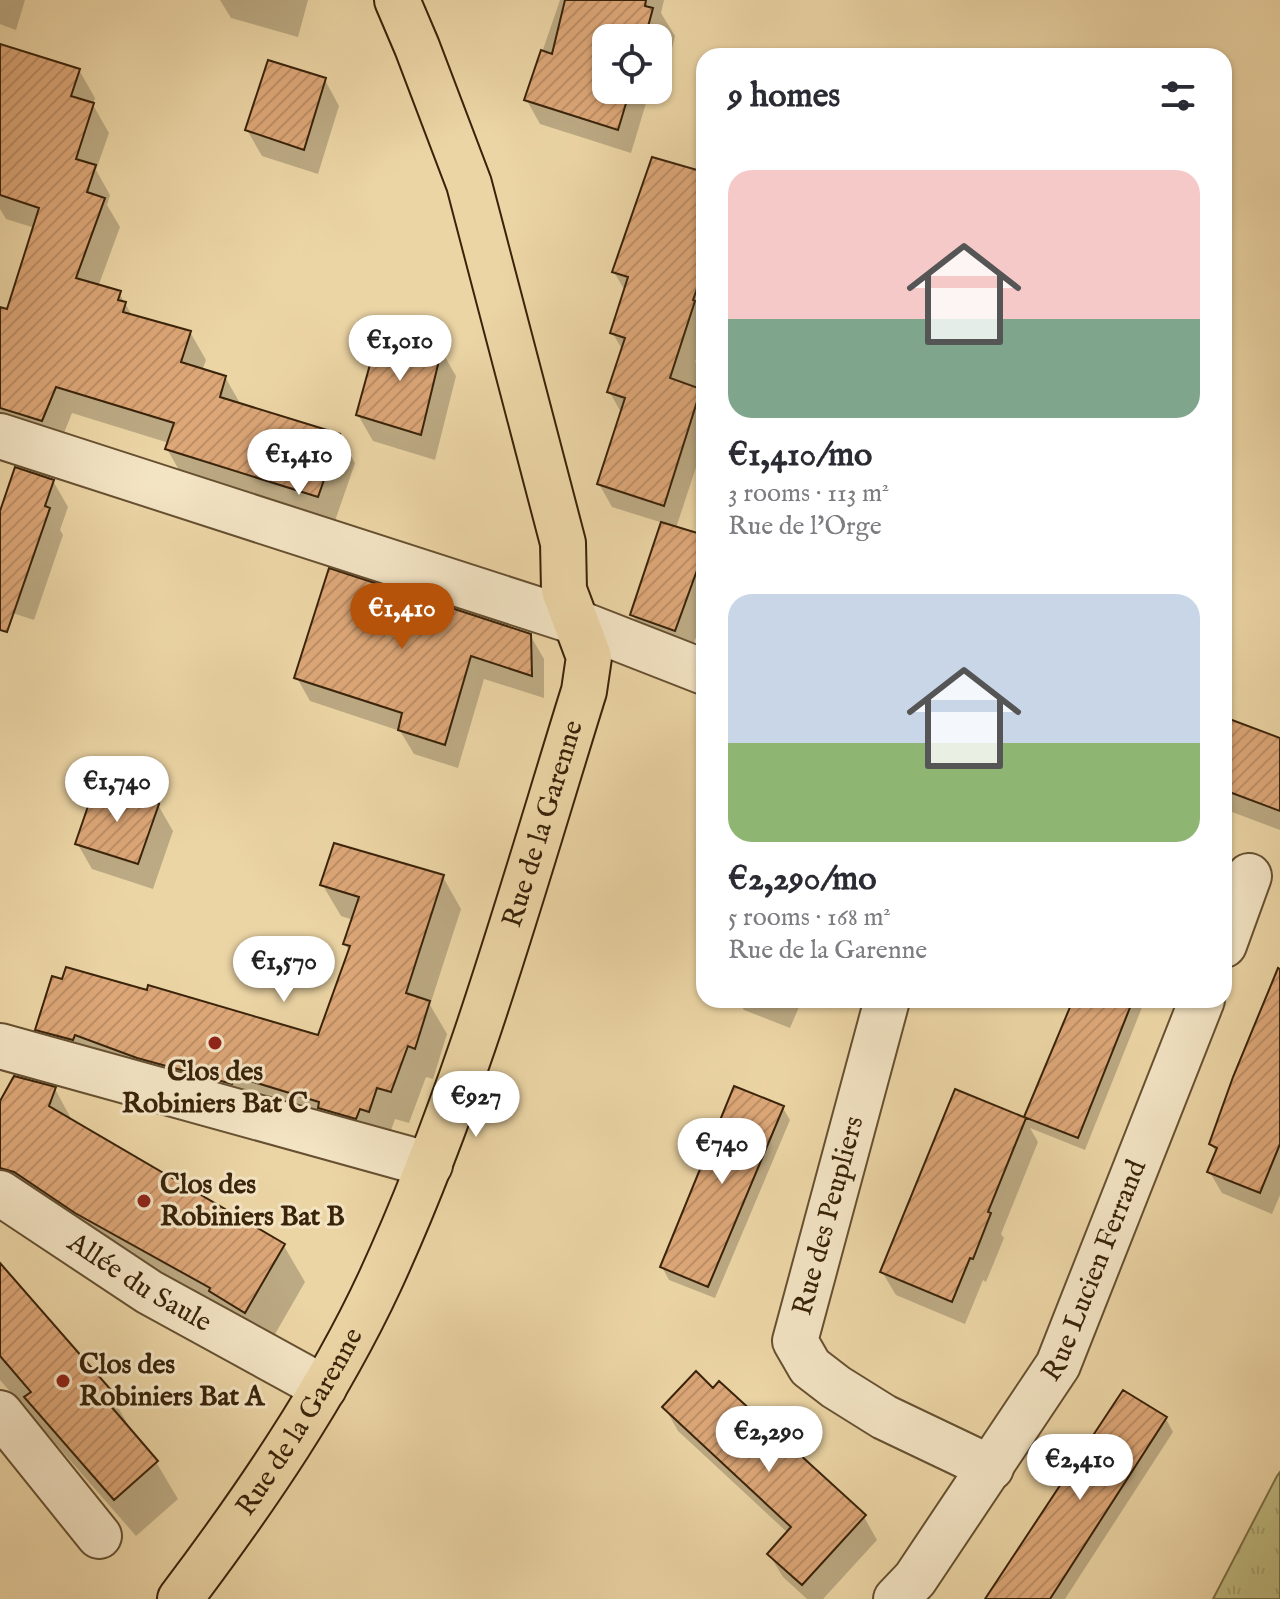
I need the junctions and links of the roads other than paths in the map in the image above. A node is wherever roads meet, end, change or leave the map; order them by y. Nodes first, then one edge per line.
1 (397, 0) edge
2 (0, 436) edge
3 (576, 622) junction
4 (696, 669) edge
5 (1251, 877) edge
6 (1232, 925) edge
7 (885, 1008) edge
8 (1199, 1008) edge
9 (0, 1046) edge
10 (430, 1165) junction
11 (0, 1193) edge
12 (324, 1388) junction
13 (0, 1413) edge
14 (991, 1468) junction
15 (99, 1536) dead end
16 (180, 1599) edge
17 (896, 1599) edge

1 - 3 main road, Rue de la Garenne
2 - 3 street
3 - 4 street
3 - 10 main road, Rue de la Garenne
5 - 6 street
7 - 14 street, Rue des Peupliers
8 - 14 street, Rue Lucien Ferrand
9 - 10 street
10 - 12 main road, Rue de la Garenne
11 - 12 street, Allée du Saule
12 - 16 main road, Rue de la Garenne
13 - 15 street
14 - 17 street, Rue Lucien Ferrand

